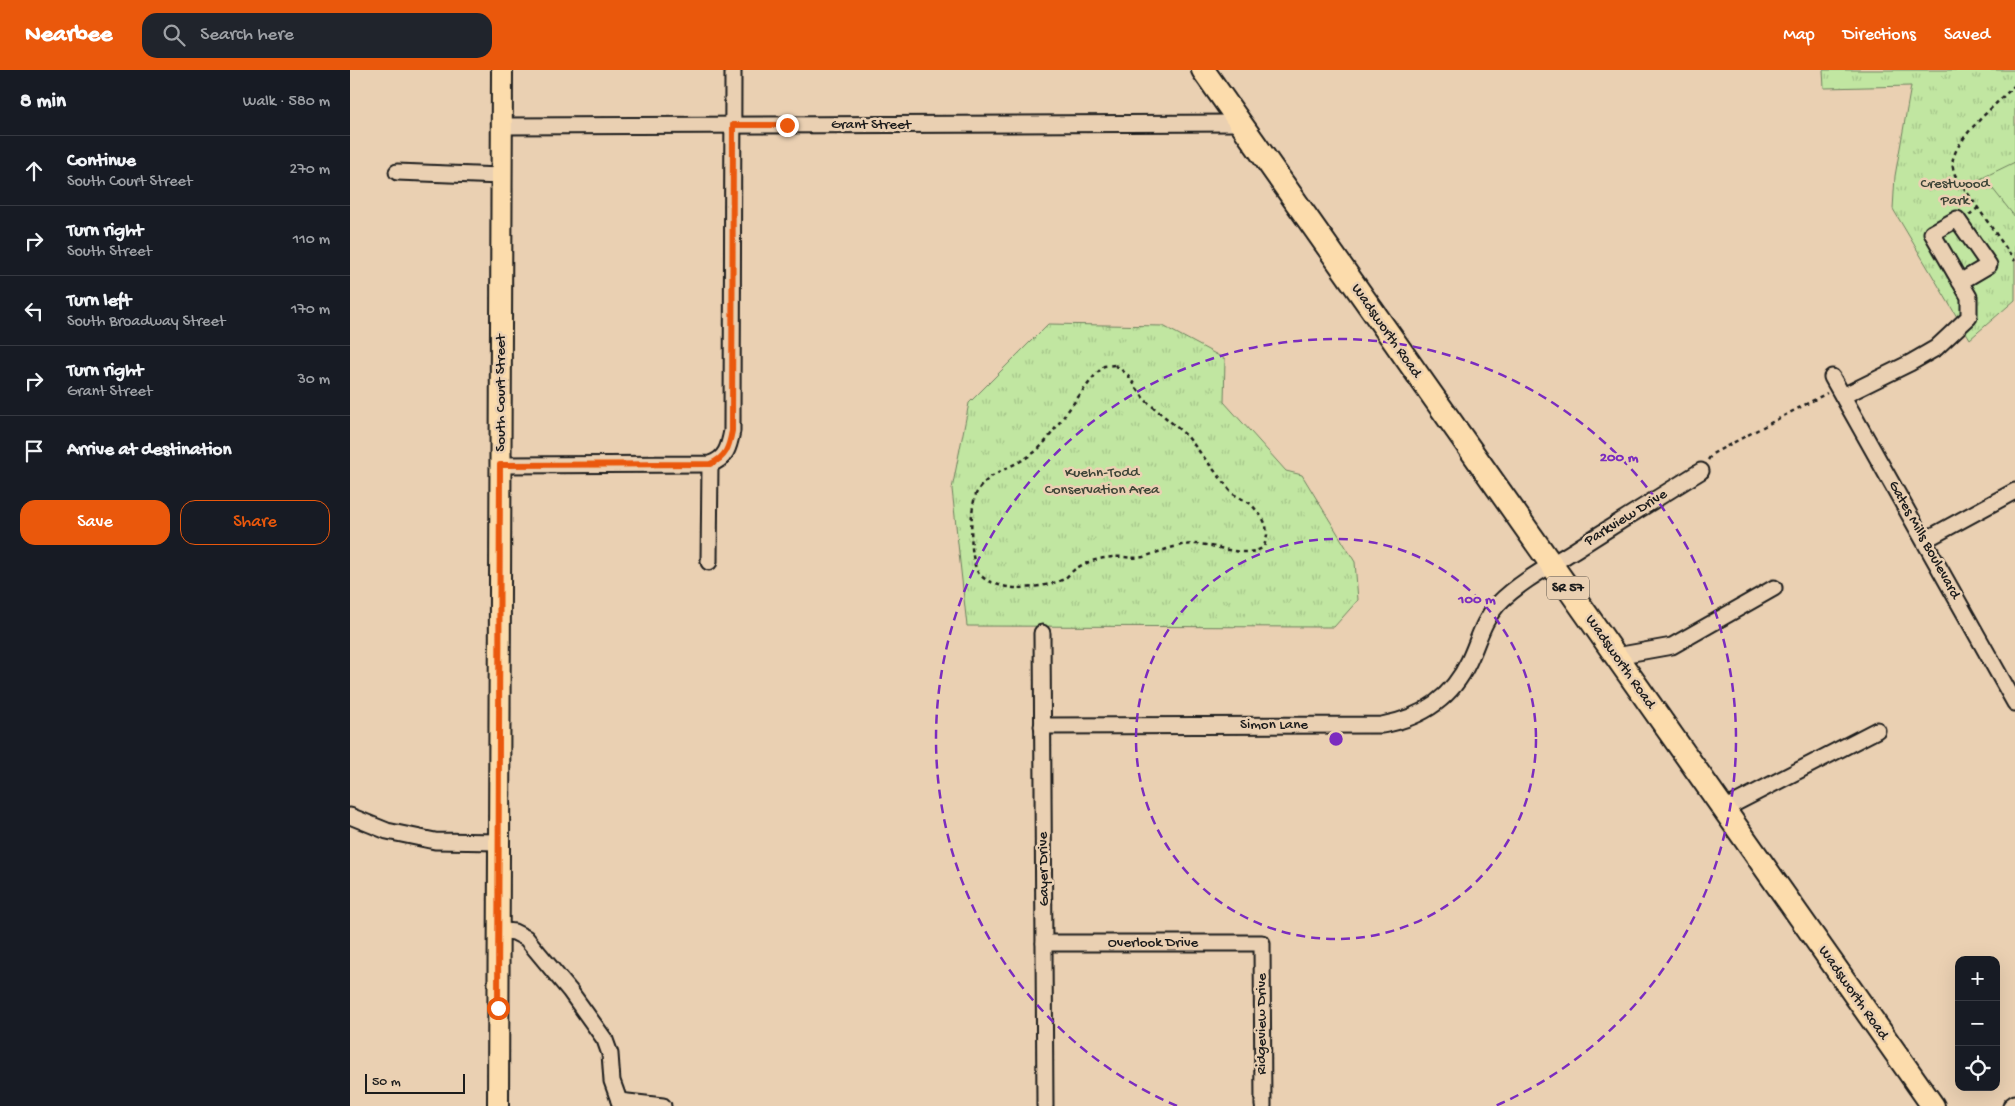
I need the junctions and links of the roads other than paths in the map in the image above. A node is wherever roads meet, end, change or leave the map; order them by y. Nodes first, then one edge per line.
1 (502, 70) edge
2 (733, 70) edge
3 (1203, 70) edge
4 (1241, 123) junction
5 (733, 125) junction
6 (501, 126) junction
7 (397, 172) dead end
8 (501, 176) junction
9 (1960, 282) dead end
10 (710, 464) junction
11 (500, 465) junction
12 (1701, 471) road end
13 (2015, 491) edge
14 (1925, 540) junction
15 (709, 562) dead end
16 (1551, 564) junction
17 (1774, 588) dead end
18 (1042, 633) dead end
19 (1616, 656) junction
20 (2015, 703) edge
21 (1042, 726) junction
22 (1877, 730) dead end
23 (1724, 809) junction
24 (350, 816) edge
25 (499, 842) junction
26 (498, 930) junction
27 (1044, 943) junction
28 (1262, 943) joint
29 (2015, 1103) edge
30 (620, 1104) edge
31 (498, 1106) edge
32 (663, 1106) edge
33 (1045, 1106) edge
34 (1262, 1106) edge
35 (1933, 1106) edge
36 (2011, 1106) edge

1 - 6 main road, South Court Street
2 - 5 street
3 - 4 highway, Wadsworth Road / SR 57
4 - 5 street, Grant Street
4 - 16 highway, Wadsworth Road / SR 57
5 - 6 street, Grant Street
5 - 10 street
6 - 8 main road, South Court Street
7 - 8 street
8 - 11 main road, South Court Street
9 - 14 street, Gates Mills Boulevard
10 - 11 street
10 - 15 street
11 - 25 main road, South Court Street
12 - 16 street, Parkview Drive
13 - 14 street
14 - 20 street, Gates Mills Boulevard
16 - 19 highway, Wadsworth Road / SR 57
16 - 21 street, Simon Lane
17 - 19 street
18 - 21 street, Gayer Drive
19 - 23 highway, Wadsworth Road / SR 57
21 - 27 street, Gayer Drive
22 - 23 street
23 - 35 highway, Wadsworth Road / SR 57
24 - 25 street
25 - 26 main road, South Court Street
26 - 30 street
26 - 31 main road, South Court Street
27 - 28 street, Overlook Drive
27 - 33 street, Gayer Drive
28 - 34 street, Ridgeview Drive
29 - 36 street
30 - 32 street

